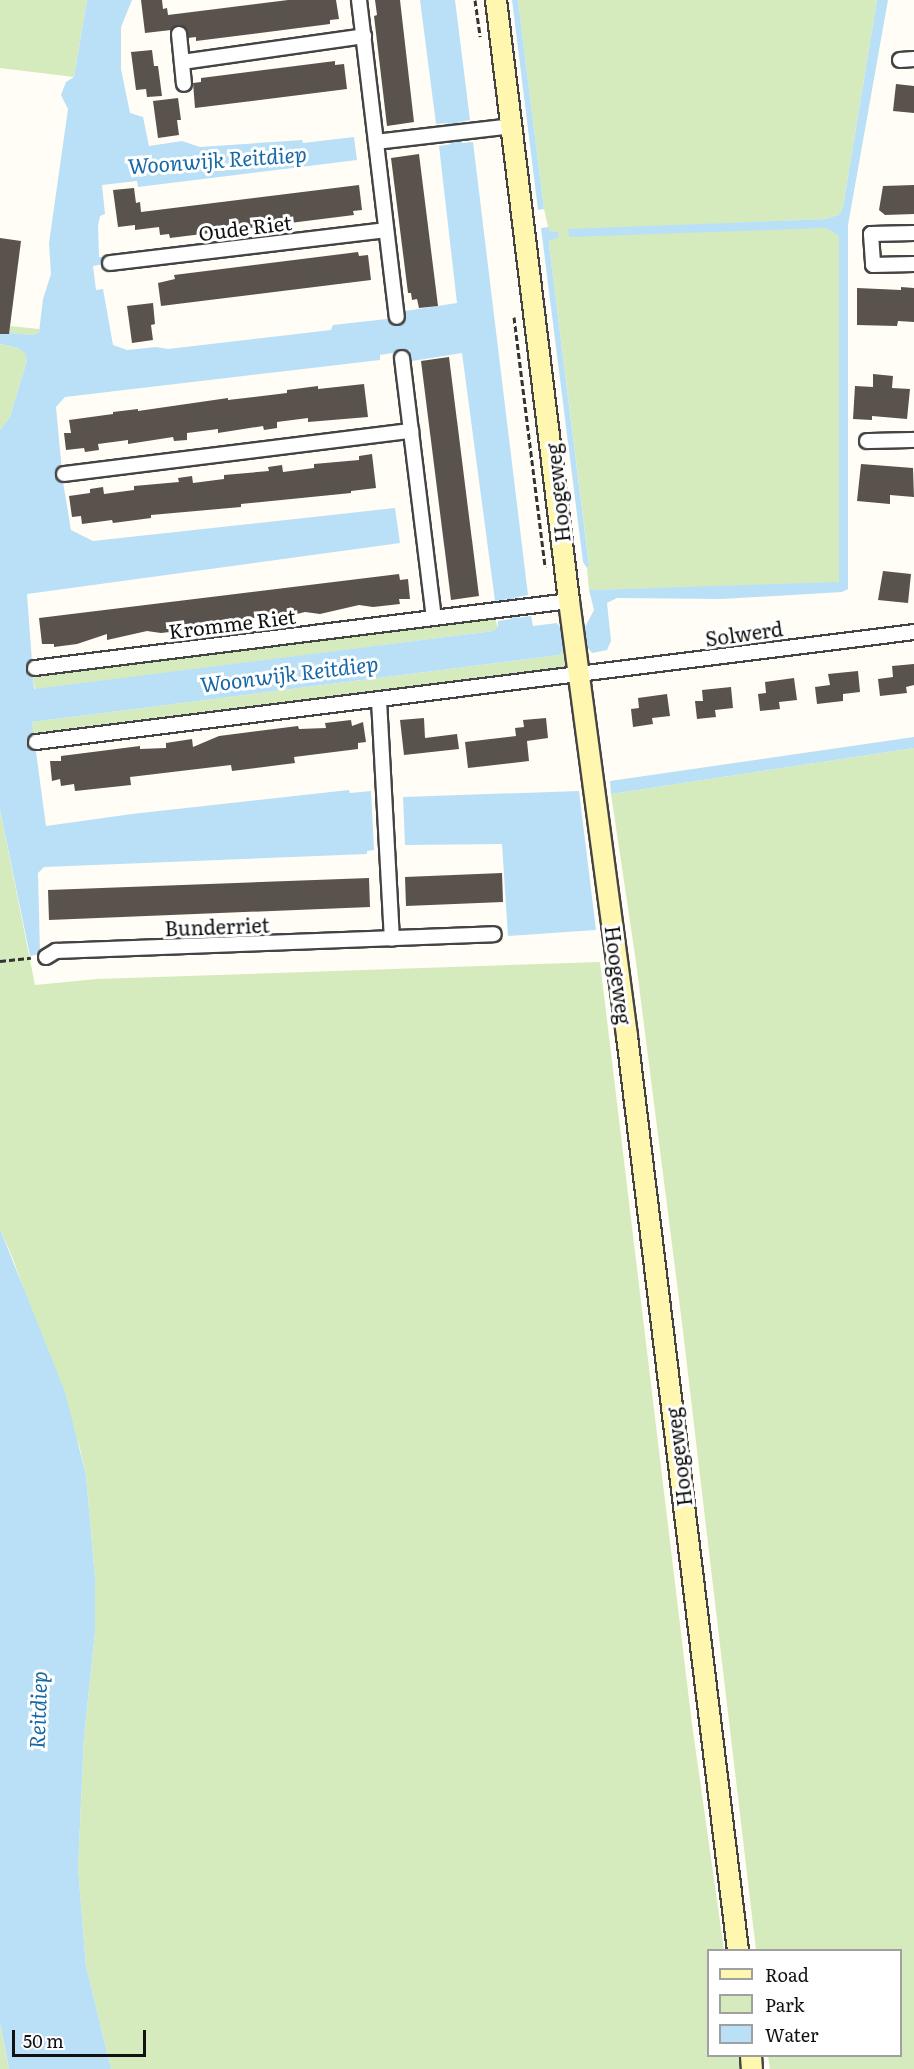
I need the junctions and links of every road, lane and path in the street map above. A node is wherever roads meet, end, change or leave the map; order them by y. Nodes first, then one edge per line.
1 (359, 0) edge
2 (496, 0) edge
3 (179, 34) dead end
4 (364, 36) junction
5 (182, 62) junction
6 (184, 84) dead end
7 (512, 126) junction
8 (376, 142) junction
9 (386, 230) junction
10 (914, 233) edge
11 (110, 263) dead end
12 (914, 264) edge
13 (397, 317) dead end
14 (402, 358) dead end
15 (411, 431) junction
16 (914, 440) edge
17 (867, 441) dead end
18 (64, 474) dead end
19 (570, 608) junction
20 (434, 617) junction
21 (914, 632) edge
22 (578, 666) junction
23 (35, 668) dead end
24 (379, 700) junction
25 (36, 742) dead end
26 (494, 934) dead end
27 (392, 939) junction
28 (46, 957) dead end
29 (24, 959) dead end
30 (0, 961) edge
31 (738, 1949) edge

1 - 4 street
2 - 7 street, Hoogeweg
3 - 5 street
4 - 5 street
4 - 8 street
5 - 6 street
7 - 8 street
7 - 19 street, Hoogeweg
8 - 9 street
9 - 11 street, Oude Riet
9 - 13 street
10 - 12 street
14 - 15 street
15 - 18 street
15 - 20 street
16 - 17 street
19 - 20 street, Kromme Riet
19 - 22 street, Hoogeweg
20 - 23 street, Kromme Riet
21 - 22 street, Solwerd
22 - 24 street
22 - 31 street, Hoogeweg
24 - 25 street
24 - 27 street
26 - 27 street, Bunderriet
27 - 28 street, Bunderriet
29 - 30 path

